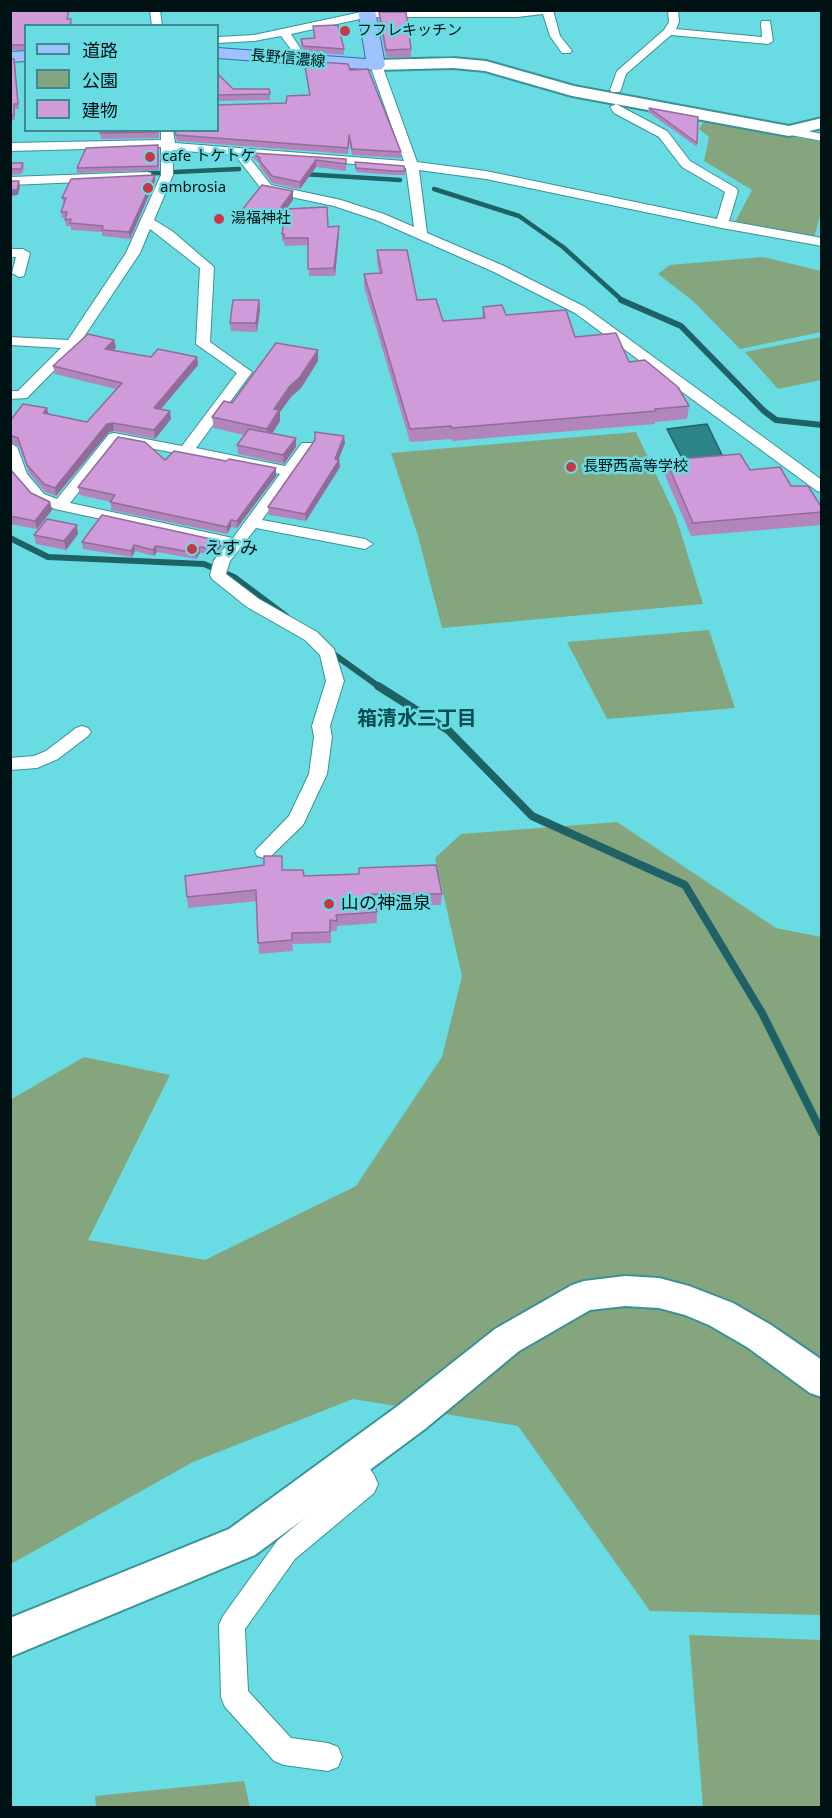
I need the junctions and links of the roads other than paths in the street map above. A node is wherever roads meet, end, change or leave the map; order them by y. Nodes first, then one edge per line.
1 (673, 10) edge
2 (548, 11) edge
3 (366, 13) edge
4 (766, 23) dead end
5 (669, 32) junction
6 (285, 33) junction
7 (219, 40) edge
8 (566, 51) dead end
9 (219, 53) edge
10 (298, 60) junction
11 (376, 65) junction
12 (616, 90) dead end
13 (616, 108) dead end
14 (822, 123) edge
15 (789, 131) junction
16 (822, 138) edge
17 (168, 140) edge
18 (10, 147) edge
19 (238, 151) junction
20 (412, 165) junction
21 (167, 176) junction
22 (10, 181) edge
23 (148, 223) junction
24 (722, 224) junction
25 (421, 235) junction
26 (822, 242) edge
27 (10, 253) edge
28 (19, 273) dead end
29 (10, 341) edge
30 (72, 344) junction
31 (16, 395) edge
32 (10, 406) edge
33 (10, 447) edge
34 (307, 447) edge
35 (186, 451) junction
36 (289, 471) junction
37 (822, 488) edge
38 (60, 506) junction
39 (252, 523) junction
40 (237, 544) junction
41 (365, 544) dead end
42 (82, 732) dead end
43 (10, 764) edge
44 (264, 850) dead end
45 (822, 1381) edge
46 (351, 1462) junction
47 (10, 1638) edge
48 (328, 1757) dead end

1 - 5 street
2 - 3 street
2 - 8 street
3 - 6 street
3 - 11 main road
4 - 5 street
5 - 12 street
6 - 7 street
6 - 10 street
9 - 10 main road, 長野信濃線
10 - 11 main road, 長野信濃線
11 - 15 street
11 - 20 street
13 - 24 street
14 - 15 street
15 - 16 street
17 - 18 street
17 - 19 street
17 - 21 street
19 - 20 street
19 - 25 street
20 - 24 street
20 - 25 street
21 - 22 street
21 - 23 street
23 - 30 street
23 - 35 street
24 - 26 street
25 - 37 street
27 - 28 street
29 - 30 street
30 - 31 street
31 - 32 street
33 - 38 street
34 - 36 street
35 - 36 street
35 - 38 street
36 - 39 street
38 - 40 street
39 - 40 street
39 - 41 street
40 - 44 street
42 - 43 street
45 - 46 street
46 - 47 street
46 - 48 street

